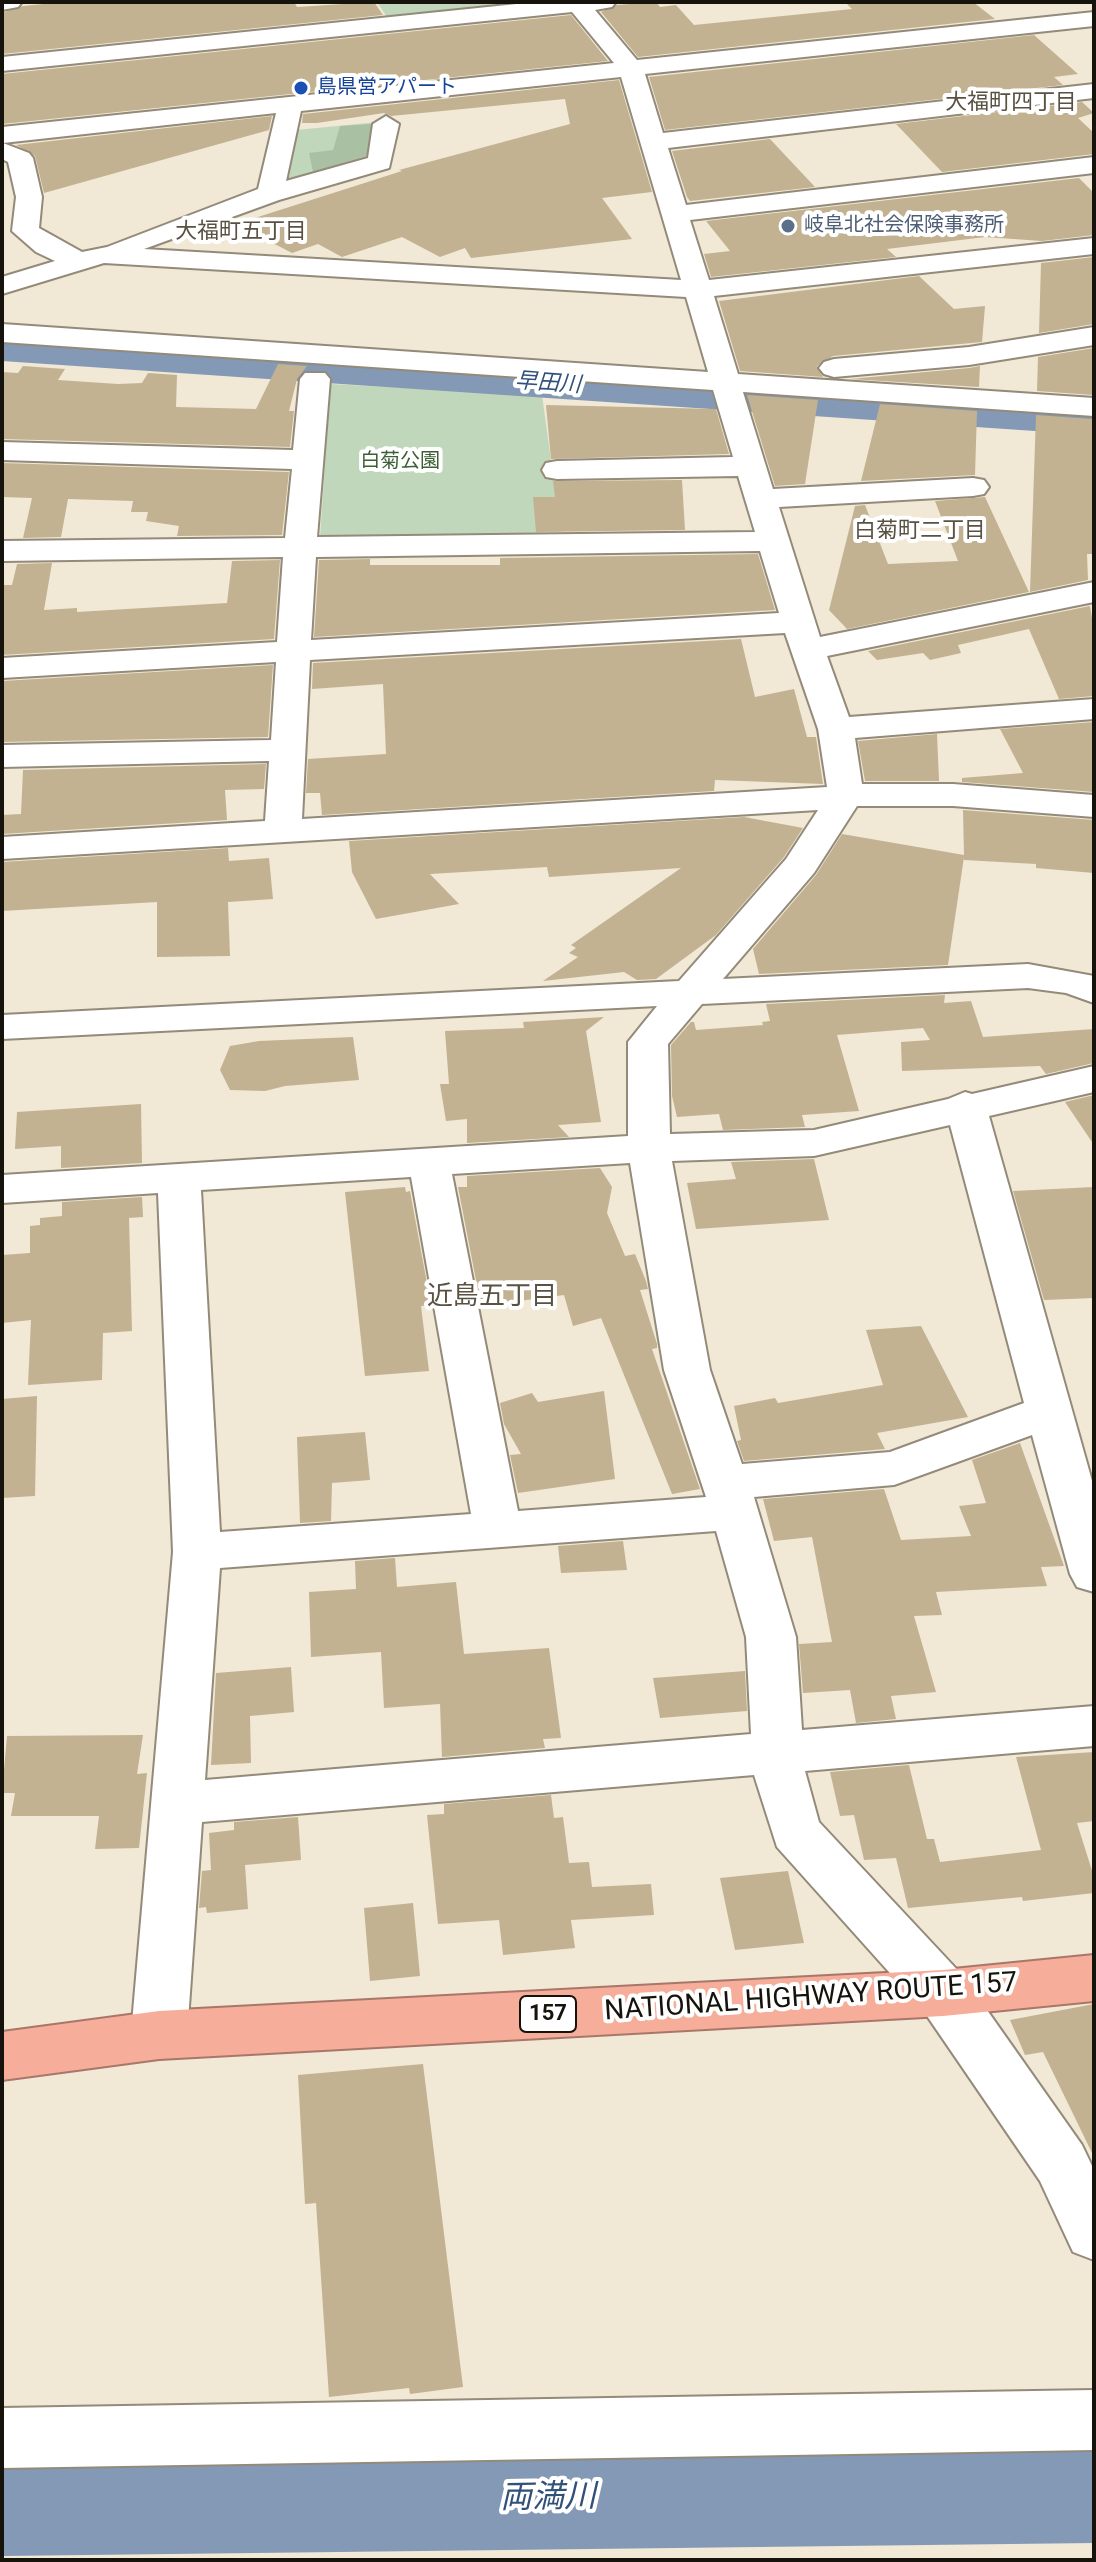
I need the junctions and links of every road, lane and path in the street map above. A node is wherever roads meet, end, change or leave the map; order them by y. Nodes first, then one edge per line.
1 (10, 2) edge
2 (606, 2) edge
3 (2, 3) edge
4 (577, 3) edge
5 (1094, 19) edge
6 (2, 64) edge
7 (631, 68) junction
8 (1094, 91) edge
9 (396, 93) junction
10 (290, 105) junction
11 (386, 124) junction
12 (357, 126) dead end
13 (313, 129) dead end
14 (284, 132) junction
15 (2, 135) edge
16 (652, 142) junction
17 (2, 150) edge
18 (1094, 165) edge
19 (270, 194) junction
20 (676, 214) junction
21 (1094, 246) edge
22 (91, 258) junction
23 (2, 286) edge
24 (699, 289) junction
25 (2, 333) edge
26 (1094, 336) edge
27 (2, 357) edge
28 (315, 379) junction
29 (729, 389) junction
30 (1094, 407) edge
31 (1094, 429) edge
32 (2, 451) edge
33 (307, 460) junction
34 (752, 466) junction
35 (557, 470) dead end
36 (973, 487) dead end
37 (760, 499) junction
38 (774, 541) junction
39 (300, 547) junction
40 (2, 551) edge
41 (1094, 592) edge
42 (803, 636) junction
43 (293, 651) junction
44 (2, 668) edge
45 (1094, 709) edge
46 (836, 729) junction
47 (289, 750) junction
48 (2, 756) edge
49 (846, 794) junction
50 (1094, 806) edge
51 (283, 831) junction
52 (2, 848) edge
53 (1094, 991) edge
54 (689, 993) junction
55 (2, 1027) edge
56 (1094, 1079) edge
57 (965, 1105) junction
58 (649, 1148) junction
59 (429, 1162) junction
60 (179, 1178) junction
61 (2, 1189) edge
62 (1049, 1411) junction
63 (730, 1497) junction
64 (498, 1530) junction
65 (197, 1552) junction
66 (1094, 1574) edge
67 (1094, 1726) edge
68 (778, 1751) junction
69 (178, 1803) junction
70 (1094, 1978) edge
71 (943, 1993) junction
72 (159, 2035) junction
73 (2, 2056) edge
74 (1094, 2233) edge
75 (1094, 2420) edge
76 (2, 2438) edge

1 - 3 street
2 - 4 street
4 - 6 street
4 - 7 street
5 - 7 street
7 - 9 street
7 - 16 street
8 - 16 street
9 - 10 street
9 - 11 street
10 - 14 street
10 - 15 street
11 - 12 street
11 - 19 street
13 - 14 street
14 - 19 street
16 - 20 street
17 - 22 street
18 - 20 street
19 - 22 street
20 - 24 street
21 - 24 street
22 - 23 street
22 - 24 street
24 - 29 street
25 - 29 street
26 - 29 street
27 - 28 street
28 - 29 street
28 - 33 street
29 - 30 street
29 - 31 street
29 - 34 street
32 - 33 street
33 - 39 street
34 - 35 street
34 - 37 street
36 - 37 street
37 - 38 street
38 - 39 street
38 - 42 street
39 - 40 street
39 - 43 street
41 - 42 street
42 - 43 street
42 - 46 street
43 - 44 street
43 - 47 street
45 - 46 street
46 - 49 street
47 - 48 street
47 - 51 street
49 - 50 street
49 - 51 street
49 - 54 street
51 - 52 street
53 - 54 street
54 - 55 street
54 - 58 street
56 - 57 street
57 - 58 street
57 - 62 street
58 - 59 street
58 - 63 street
59 - 60 street
59 - 64 street
60 - 61 street
60 - 65 street
62 - 63 street
62 - 66 street
63 - 64 street
63 - 68 street
64 - 65 street
65 - 69 street
67 - 68 street
68 - 69 street
68 - 71 street
69 - 72 street
70 - 71 highway, NATIONAL HIGHWAY ROUTE 157 / 157
71 - 72 highway, NATIONAL HIGHWAY ROUTE 157 / 157
71 - 74 street
72 - 73 highway, NATIONAL HIGHWAY ROUTE 157 / 157
75 - 76 street

